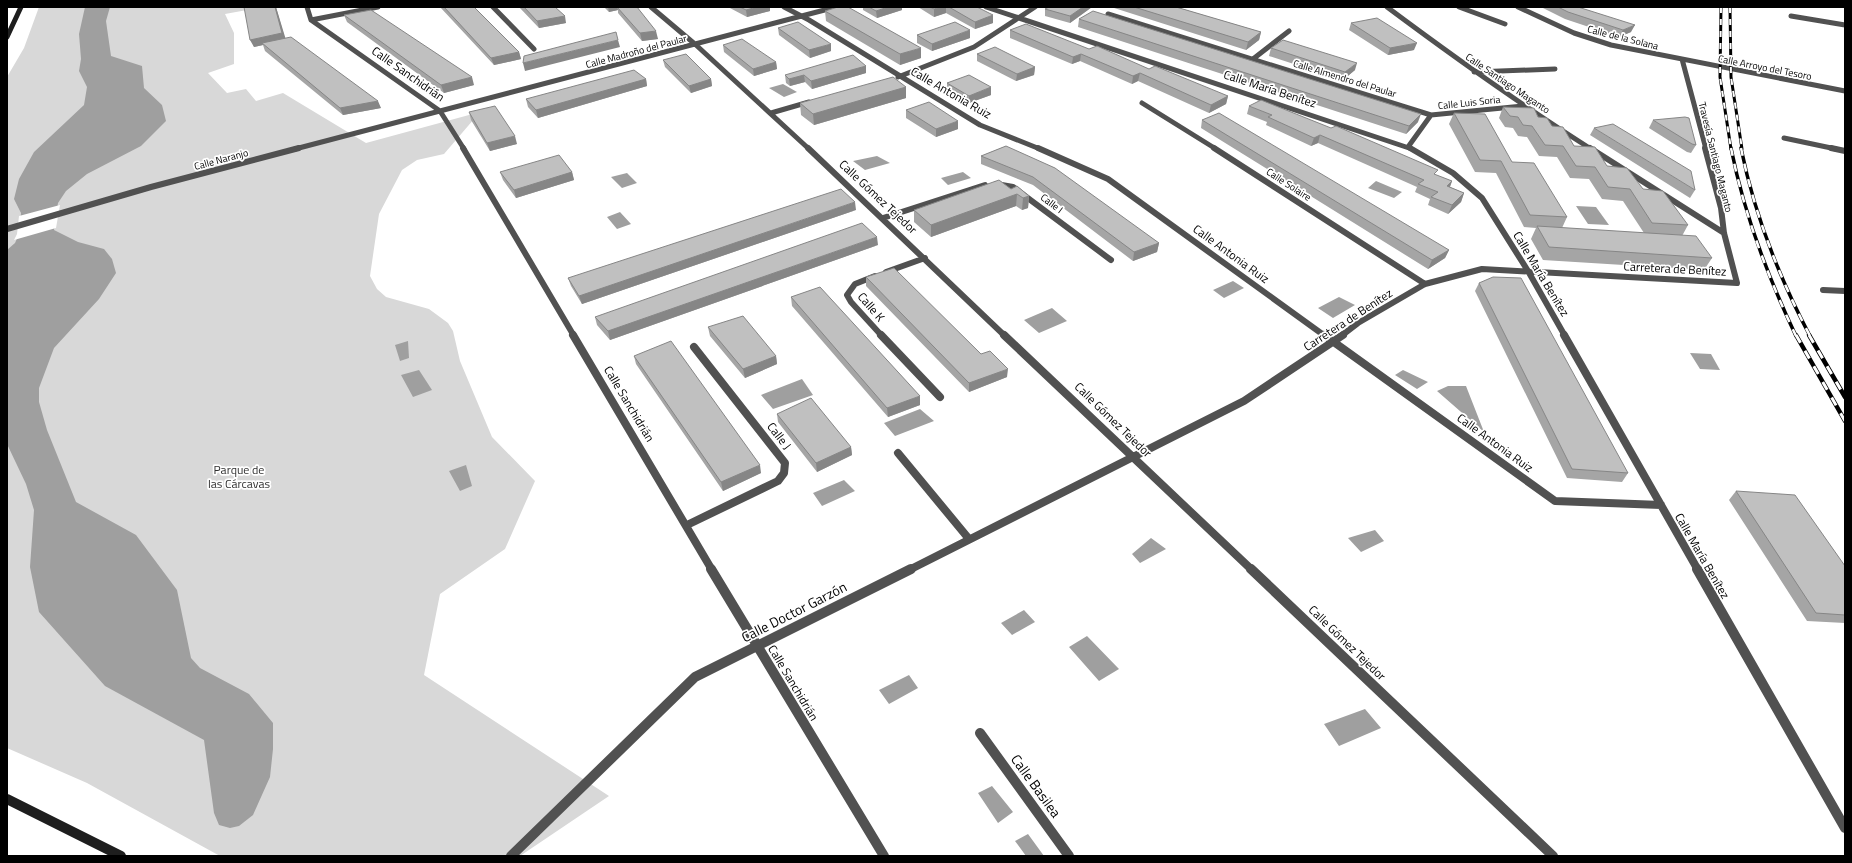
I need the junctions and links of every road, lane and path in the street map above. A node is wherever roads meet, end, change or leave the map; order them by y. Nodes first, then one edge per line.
1 (21, 7) edge
2 (307, 7) edge
3 (378, 7) edge
4 (493, 7) edge
5 (651, 7) edge
6 (784, 7) edge
7 (836, 7) edge
8 (986, 7) edge
9 (1035, 7) edge
10 (1387, 7) edge
11 (1459, 7) edge
12 (1518, 7) edge
13 (1108, 14) edge
14 (802, 16) junction
15 (1791, 16) dead end
16 (1019, 18) junction
17 (311, 20) junction
18 (1505, 24) dead end
19 (1845, 25) edge
20 (1289, 31) dead end
21 (7, 37) edge
22 (696, 45) junction
23 (534, 49) dead end
24 (1253, 59) junction
25 (1682, 60) junction
26 (1555, 69) dead end
27 (1474, 72) junction
28 (900, 76) junction
29 (889, 79) edge
30 (1845, 91) edge
31 (816, 100) edge
32 (1142, 103) dead end
33 (1524, 106) junction
34 (440, 111) junction
35 (772, 113) junction
36 (1431, 115) junction
37 (1784, 138) dead end
38 (1408, 147) junction
39 (1845, 152) edge
40 (883, 218) junction
41 (7, 229) edge
42 (1724, 233) junction
43 (925, 258) junction
44 (1111, 260) dead end
45 (1528, 271) junction
46 (1737, 283) joint
47 (1426, 284) junction
48 (1823, 290) dead end
49 (1845, 291) edge
50 (1334, 341) junction
51 (694, 347) dead end
52 (940, 397) dead end
53 (898, 453) dead end
54 (1135, 458) junction
55 (1661, 505) junction
56 (687, 525) junction
57 (969, 539) junction
58 (757, 646) junction
59 (980, 733) dead end
60 (7, 799) edge
61 (1845, 828) edge
62 (121, 856) edge
63 (511, 856) edge
64 (884, 856) edge
65 (1069, 856) edge
66 (1553, 856) edge

1 - 21 main road
2 - 17 street
3 - 17 street
4 - 23 street
5 - 22 street, Calle Gómez Tejedor
6 - 14 street, Calle Antonia Ruiz
7 - 14 street, Calle Madroño del Paular
8 - 16 street, Calle María Benítez
9 - 16 street
10 - 27 street, Calle Santiago Maganto
11 - 18 street
12 - 25 street, Calle de la Solana
13 - 24 street, Calle Almendro del Paular
14 - 22 street, Calle Madroño del Paular
14 - 28 street, Calle Antonia Ruiz
15 - 19 street
16 - 28 street
16 - 38 street, Calle María Benítez
17 - 34 street, Calle Sanchidrián
20 - 24 street
22 - 34 street, Calle Madroño del Paular
22 - 35 street, Calle Gómez Tejedor
24 - 36 street, Calle Almendro del Paular
25 - 30 street, Calle Arroyo del Tesoro
25 - 42 street, Travesía Santiago Maganto
26 - 27 street
27 - 33 street, Calle Santiago Maganto
28 - 29 street
28 - 50 street, Calle Antonia Ruiz
31 - 35 street
32 - 47 street, Calle Solaire
33 - 36 street, Calle Luis Soria
33 - 42 street, Calle Santiago Maganto
34 - 41 street, Calle Naranjo
34 - 56 street, Calle Sanchidrián
35 - 40 street, Calle Gómez Tejedor
36 - 38 street, Calle Luis Soria
37 - 39 street
38 - 45 street, Calle María Benítez
40 - 43 street, Calle Gómez Tejedor
40 - 44 street, Calle I
42 - 46 street, Travesía Santiago Maganto
43 - 52 street, Calle K
43 - 54 street, Calle Gómez Tejedor
45 - 46 street, Carretera de Benítez
45 - 47 street, Carretera de Benítez
45 - 55 street, Calle María Benítez
47 - 50 street, Carretera de Benítez
48 - 49 street
50 - 54 street, Carretera de Benítez
50 - 55 street, Calle Antonia Ruiz
51 - 56 street, Calle J
53 - 57 street
54 - 57 street, Calle Doctor Garzón
54 - 66 street, Calle Gómez Tejedor
55 - 61 street, Calle María Benítez
56 - 58 street, Calle Sanchidrián
57 - 58 street, Calle Doctor Garzón
58 - 63 street, Calle Doctor Garzón
58 - 64 street, Calle Sanchidrián
59 - 65 street, Calle Basilea
60 - 62 main road

